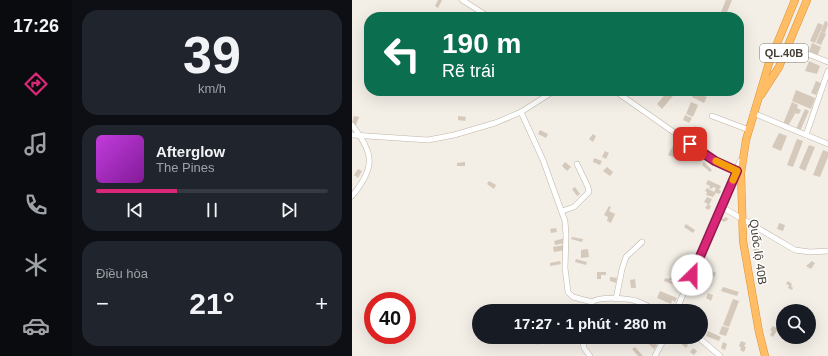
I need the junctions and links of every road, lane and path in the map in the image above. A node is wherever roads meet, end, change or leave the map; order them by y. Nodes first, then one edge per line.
1 (462, 0) edge
2 (795, 0) edge
3 (807, 0) edge
4 (481, 12) edge
5 (788, 46) junction
6 (828, 62) edge
7 (828, 71) edge
8 (546, 96) edge
9 (622, 96) edge
10 (756, 104) junction
11 (521, 112) junction
12 (754, 113) junction
13 (712, 116) dead end
14 (352, 126) edge
15 (749, 130) junction
16 (352, 135) edge
17 (806, 135) junction
18 (360, 136) junction
19 (828, 144) edge
20 (745, 146) junction
21 (577, 164) dead end
22 (737, 171) junction
23 (352, 196) edge
24 (722, 207) junction
25 (562, 211) junction
26 (742, 219) junction
27 (642, 242) dead end
28 (828, 251) edge
29 (616, 299) junction
30 (592, 302) joint
31 (644, 304) edge
32 (679, 304) edge
33 (583, 344) edge
34 (662, 344) edge
35 (706, 344) edge
36 (590, 356) edge
37 (656, 356) edge
38 (720, 356) edge
39 (765, 356) edge

1 - 4 street
2 - 10 highway, Quốc lộ 40B / QL.40B
3 - 5 highway, Quốc lộ 40B / QL.40B
5 - 6 street
5 - 10 highway, Quốc lộ 40B / QL.40B
7 - 17 street
8 - 11 street
9 - 22 street
10 - 12 highway, Quốc lộ 40B / QL.40B
11 - 18 street
11 - 25 street
12 - 15 highway, Quốc lộ 40B / QL.40B
12 - 17 street
13 - 15 street
14 - 18 street
15 - 20 highway, Quốc lộ 40B / QL.40B
16 - 18 street
17 - 19 street
18 - 23 street
20 - 22 street
20 - 26 highway, Quốc lộ 40B / QL.40B
21 - 25 street
22 - 24 street
24 - 26 street
24 - 32 street
25 - 30 street
26 - 28 street
26 - 39 highway, Quốc lộ 40B / QL.40B
27 - 29 street
29 - 30 street
29 - 31 street
33 - 36 street
34 - 37 street
35 - 38 street

